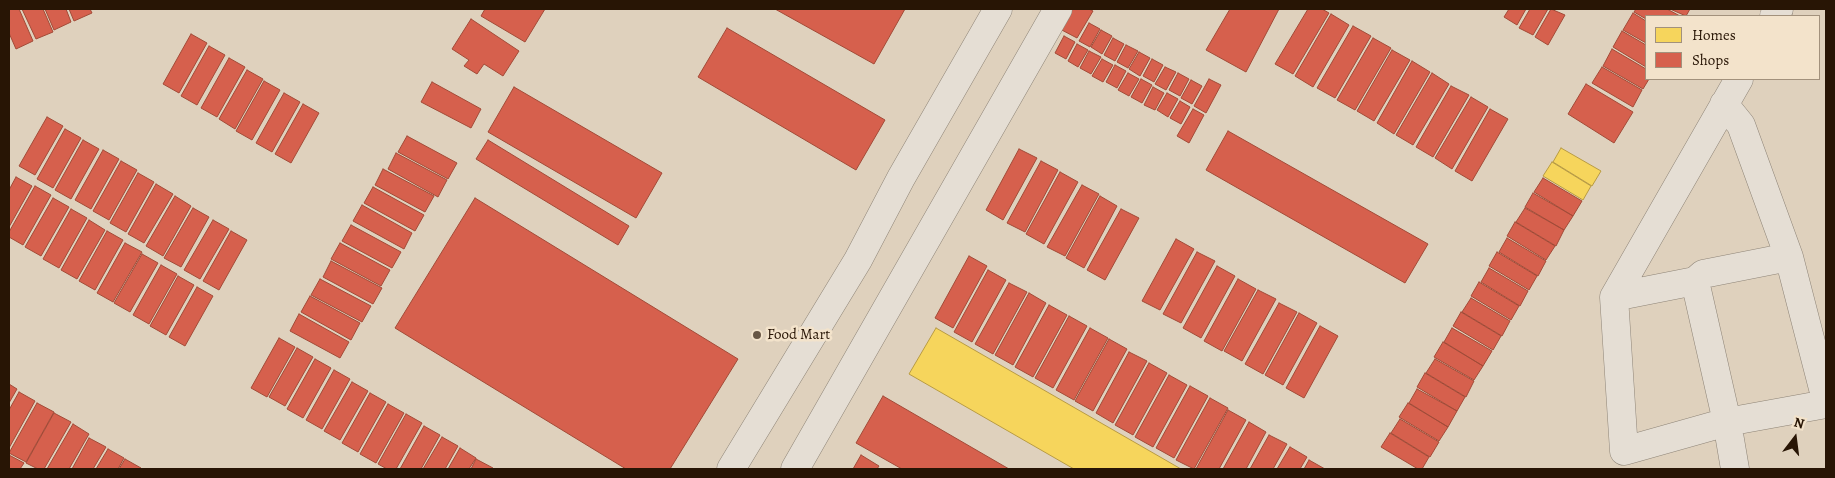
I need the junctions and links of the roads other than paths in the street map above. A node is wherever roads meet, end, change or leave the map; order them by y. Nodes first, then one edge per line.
1 (998, 9) edge
2 (1058, 9) edge
3 (1738, 80) edge
4 (1724, 104) junction
5 (1789, 257) junction
6 (1695, 281) junction
7 (1614, 297) junction
8 (1826, 400) edge
9 (1826, 404) edge
10 (1728, 422) junction
11 (1623, 460) edge
12 (731, 469) edge
13 (795, 469) edge
14 (1735, 469) edge

1 - 12 street
2 - 13 street
3 - 4 street
4 - 5 street
4 - 7 street
5 - 6 street
5 - 8 street
6 - 7 street
6 - 10 street
7 - 11 street
9 - 10 street
10 - 11 street
10 - 14 street

